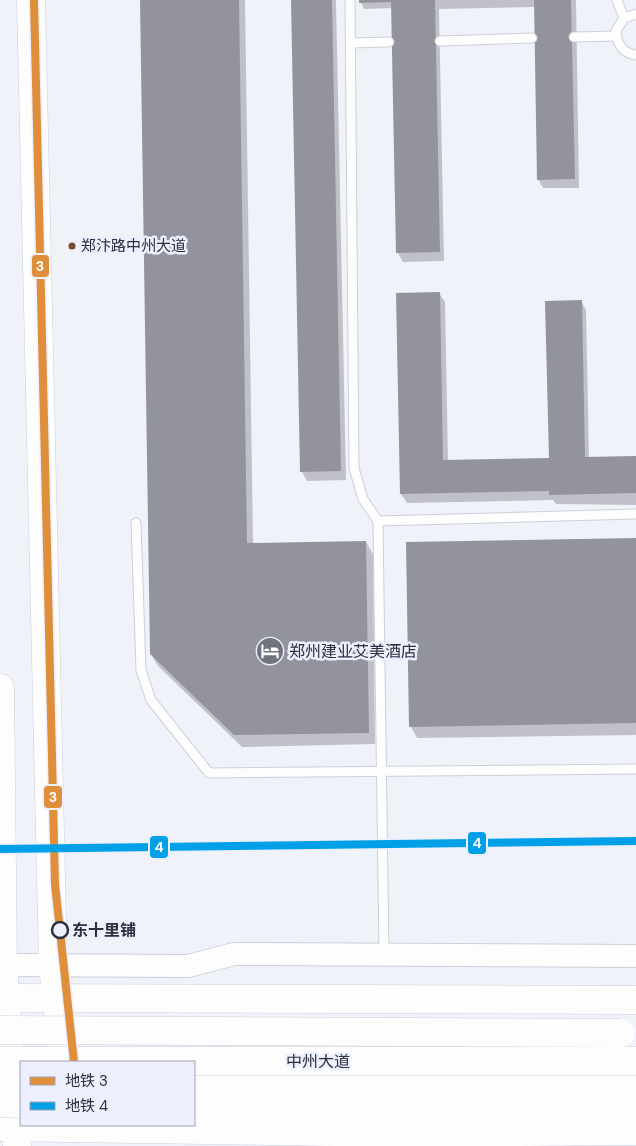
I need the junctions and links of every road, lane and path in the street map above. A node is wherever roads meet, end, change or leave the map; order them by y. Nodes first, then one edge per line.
1 (31, 0) edge
2 (350, 0) edge
3 (617, 0) edge
4 (636, 14) edge
5 (624, 18) junction
6 (617, 36) junction
7 (574, 37) dead end
8 (532, 38) dead end
9 (440, 40) dead end
10 (388, 42) dead end
11 (351, 43) junction
12 (636, 54) edge
13 (636, 514) edge
14 (378, 521) junction
15 (136, 523) dead end
16 (0, 688) edge
17 (636, 769) edge
18 (382, 771) junction
19 (384, 954) junction
20 (636, 956) edge
21 (2, 965) edge
22 (53, 965) junction
23 (2, 998) edge
24 (56, 998) junction
25 (636, 1000) edge
26 (0, 1030) edge
27 (628, 1033) edge
28 (0, 1061) edge
29 (62, 1061) edge
30 (636, 1061) edge
31 (0, 1084) edge
32 (20, 1084) edge
33 (195, 1084) edge
34 (631, 1099) edge
35 (0, 1104) edge
36 (195, 1104) edge
37 (14, 1126) edge
38 (636, 1131) edge
39 (70, 1133) edge

1 - 22 main road
2 - 11 lane
3 - 5 lane
4 - 5 lane
5 - 6 lane
6 - 7 lane
6 - 12 lane
8 - 9 lane
10 - 11 lane
11 - 14 lane
13 - 14 lane
14 - 18 lane
15 - 18 lane
16 - 21 main road
17 - 18 lane
18 - 19 lane
19 - 20 street
19 - 22 street
21 - 22 street
21 - 23 main road
22 - 24 main road
23 - 24 main road
23 - 37 main road
24 - 25 main road
24 - 29 main road
26 - 27 main road, bridge
28 - 30 main road, 中州大道, bridge
31 - 32 main road, bridge
33 - 34 main road, 中州大道
34 - 36 main road
35 - 37 main road, bridge
37 - 39 main road
38 - 39 main road

